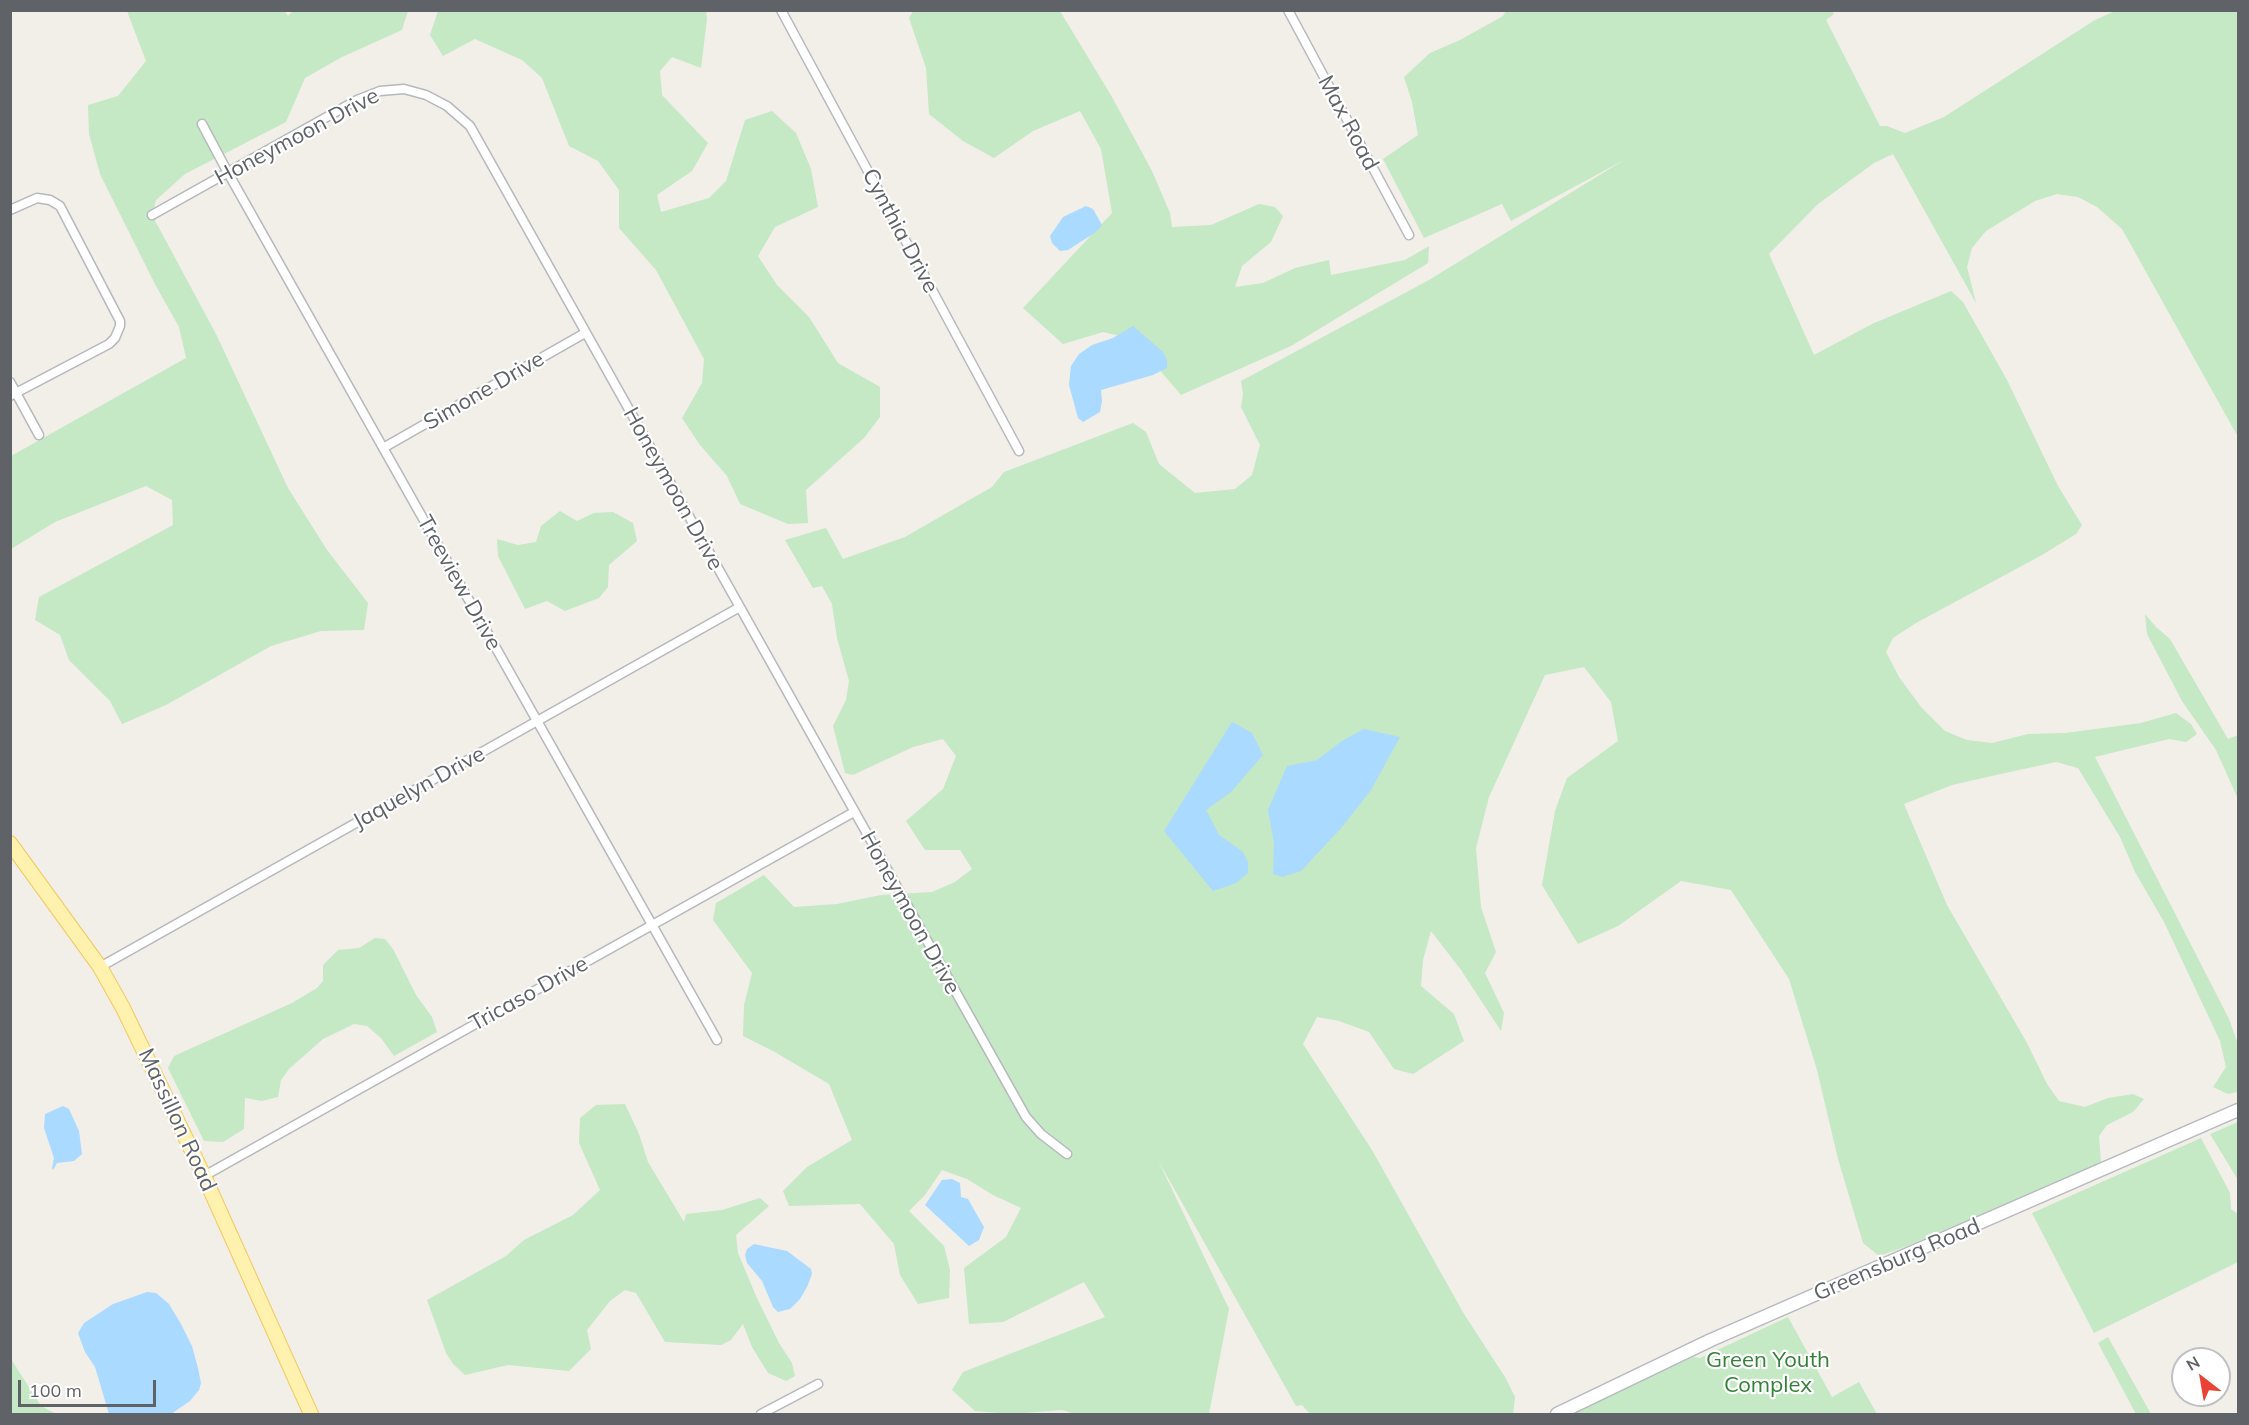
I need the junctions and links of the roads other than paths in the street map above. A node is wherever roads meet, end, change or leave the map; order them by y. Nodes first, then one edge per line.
1 (781, 10) edge
2 (1288, 10) edge
3 (202, 124) dead end
4 (227, 171) junction
5 (10, 210) edge
6 (152, 215) dead end
7 (1409, 235) dead end
8 (585, 333) junction
9 (10, 382) edge
10 (13, 394) edge
11 (39, 435) dead end
12 (383, 448) junction
13 (1019, 452) dead end
14 (738, 608) junction
15 (538, 721) junction
16 (854, 812) junction
17 (10, 843) edge
18 (652, 925) junction
19 (100, 967) junction
20 (717, 1040) dead end
21 (2238, 1110) edge
22 (1067, 1154) dead end
23 (204, 1176) junction
24 (818, 1384) dead end
25 (311, 1414) edge
26 (761, 1414) edge
27 (1557, 1414) edge

1 - 13 street, Cynthia Drive
2 - 7 street, Max Road
3 - 4 street, Treeview Drive
4 - 6 street, Honeymoon Drive
4 - 8 street, Honeymoon Drive
4 - 12 street, Treeview Drive
5 - 10 street
8 - 12 street, Simone Drive
8 - 14 street, Honeymoon Drive
9 - 10 street
10 - 11 street
12 - 15 street, Treeview Drive
14 - 15 street, Jaquelyn Drive
14 - 16 street, Honeymoon Drive
15 - 18 street, Treeview Drive
15 - 19 street, Jaquelyn Drive
16 - 18 street, Tricaso Drive
16 - 22 street, Honeymoon Drive
17 - 19 main road, Massillon Road
18 - 20 street, Treeview Drive
18 - 23 street, Tricaso Drive
19 - 23 main road, Massillon Road
21 - 27 main road, Greensburg Road
23 - 25 main road, Massillon Road
24 - 26 street

